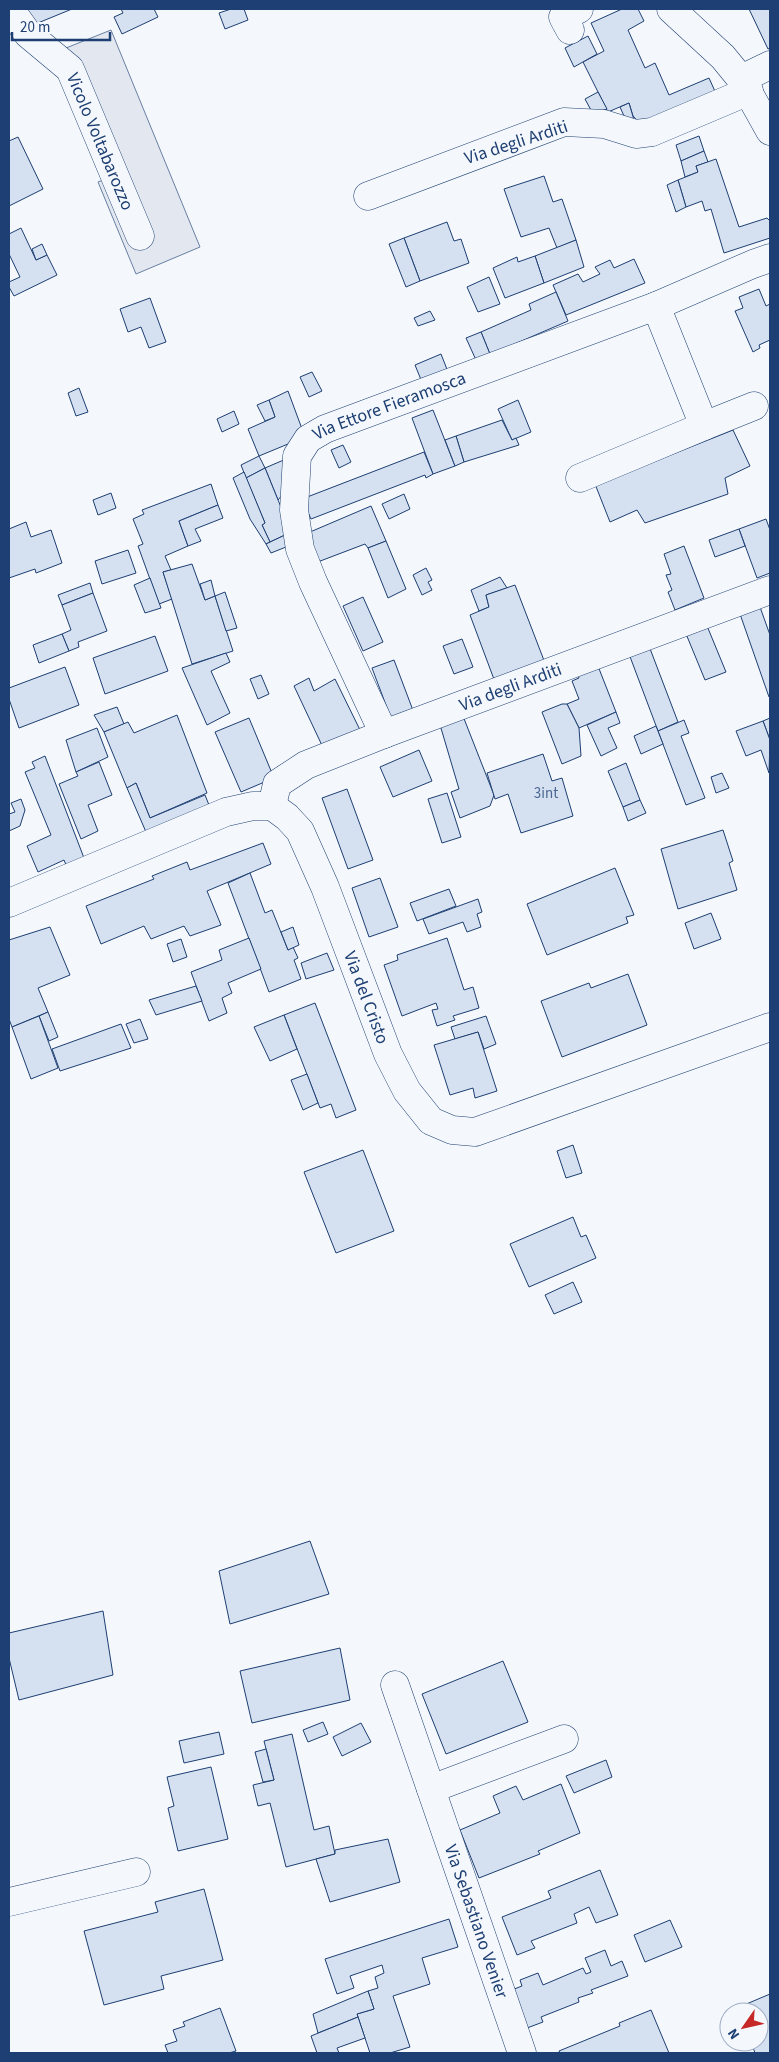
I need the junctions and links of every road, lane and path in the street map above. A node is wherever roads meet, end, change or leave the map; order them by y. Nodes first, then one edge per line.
1 (10, 9) edge
2 (671, 9) edge
3 (770, 65) edge
4 (745, 85) junction
5 (770, 131) edge
6 (368, 196) dead end
7 (140, 236) dead end
8 (770, 258) edge
9 (656, 306) junction
10 (754, 406) dead end
11 (704, 426) junction
12 (580, 478) dead end
13 (770, 590) edge
14 (384, 734) junction
15 (272, 806) junction
16 (9, 903) edge
17 (770, 1027) edge
18 (395, 1686) dead end
19 (564, 1739) dead end
20 (431, 1789) junction
21 (136, 1872) dead end
22 (9, 1902) edge
23 (522, 2053) edge

1 - 7 street, Vicolo Voltabarozzo
2 - 4 street
3 - 4 street, Via degli Arditi
4 - 5 street
4 - 6 street, Via degli Arditi
8 - 9 street, Via Ettore Fieramosca
9 - 11 street
9 - 14 street, Via Ettore Fieramosca
10 - 11 street
11 - 12 street
13 - 14 street, Via degli Arditi
14 - 15 street, Via degli Arditi
15 - 16 street
15 - 17 street, Via del Cristo
18 - 20 street, Via Sebastiano Venier
19 - 20 street
20 - 23 street, Via Sebastiano Venier
21 - 22 street

